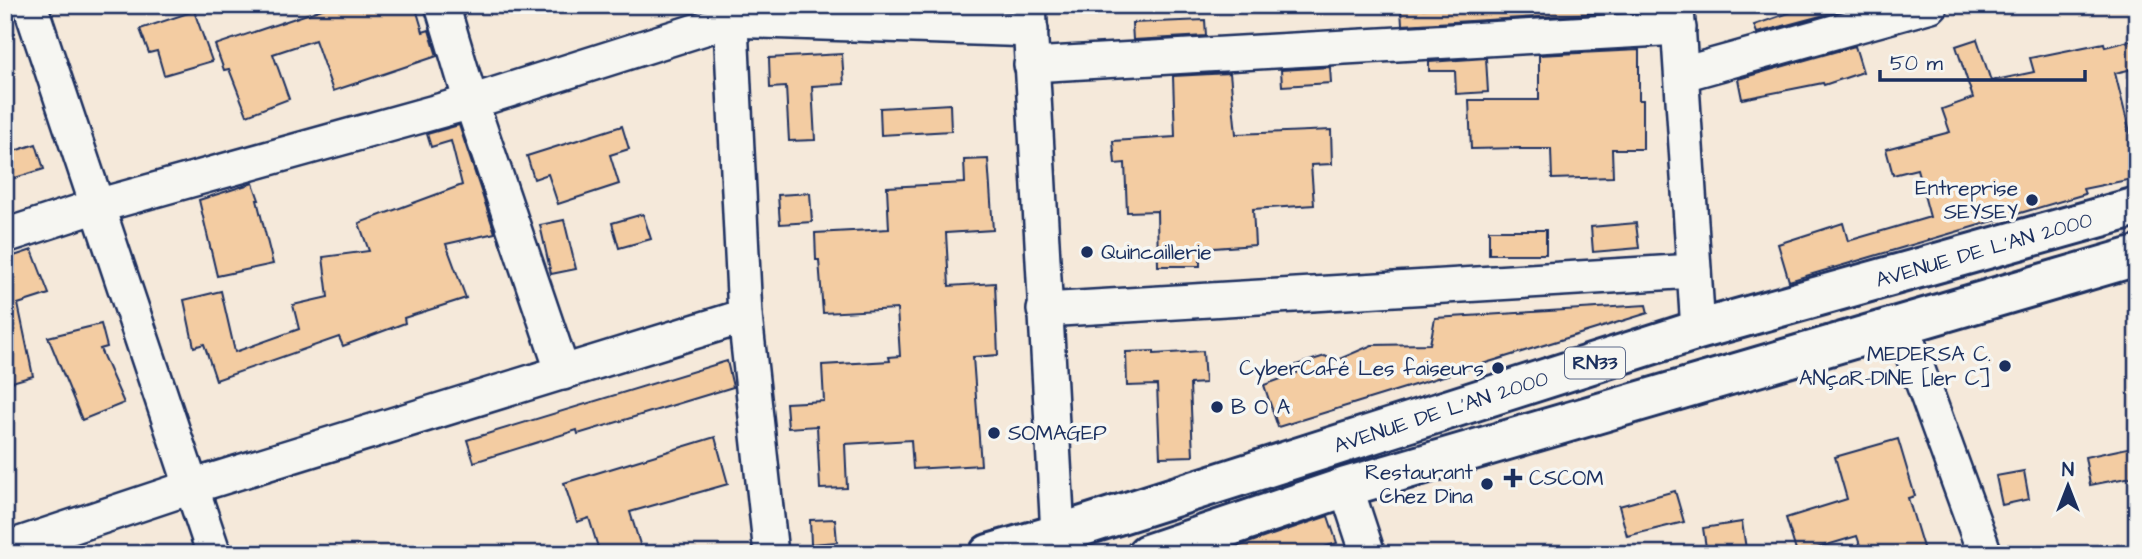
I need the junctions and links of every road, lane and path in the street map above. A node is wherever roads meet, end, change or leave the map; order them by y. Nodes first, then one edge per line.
1 (30, 5) edge
2 (442, 5) edge
3 (1931, 5) edge
4 (728, 10) edge
5 (1678, 17) edge
6 (1030, 18) edge
7 (1031, 65) junction
8 (1683, 74) junction
9 (471, 103) junction
10 (97, 206) junction
11 (2137, 207) edge
12 (5, 236) edge
13 (2137, 256) edge
14 (1694, 271) junction
15 (1044, 310) junction
16 (745, 316) junction
17 (1902, 326) junction
18 (1698, 330) junction
19 (563, 373) junction
20 (191, 487) junction
21 (1346, 487) junction
22 (1060, 544) edge
23 (5, 549) edge
24 (214, 554) edge
25 (771, 554) edge
26 (989, 554) edge
27 (1147, 554) edge
28 (1368, 554) edge
29 (1985, 554) edge

1 - 10 street
2 - 9 street
3 - 8 street
4 - 6 street
4 - 9 street
4 - 16 street
5 - 7 street
5 - 8 street
6 - 7 street
7 - 15 street
8 - 14 street
9 - 10 street
9 - 19 street
10 - 12 street
10 - 20 street
11 - 18 main road, AVENUE DE L'AN 2000 / RN33
13 - 17 main road, AVENUE DE L'AN 2000 / RN33
14 - 15 street
14 - 18 street
15 - 22 street
16 - 19 street
16 - 25 street
17 - 21 main road, AVENUE DE L'AN 2000 / RN33
17 - 29 street
18 - 22 main road, AVENUE DE L'AN 2000 / RN33
19 - 20 street
20 - 23 street
20 - 24 street
21 - 27 main road, AVENUE DE L'AN 2000 / RN33
21 - 28 street
22 - 26 main road, AVENUE DE L'AN 2000

